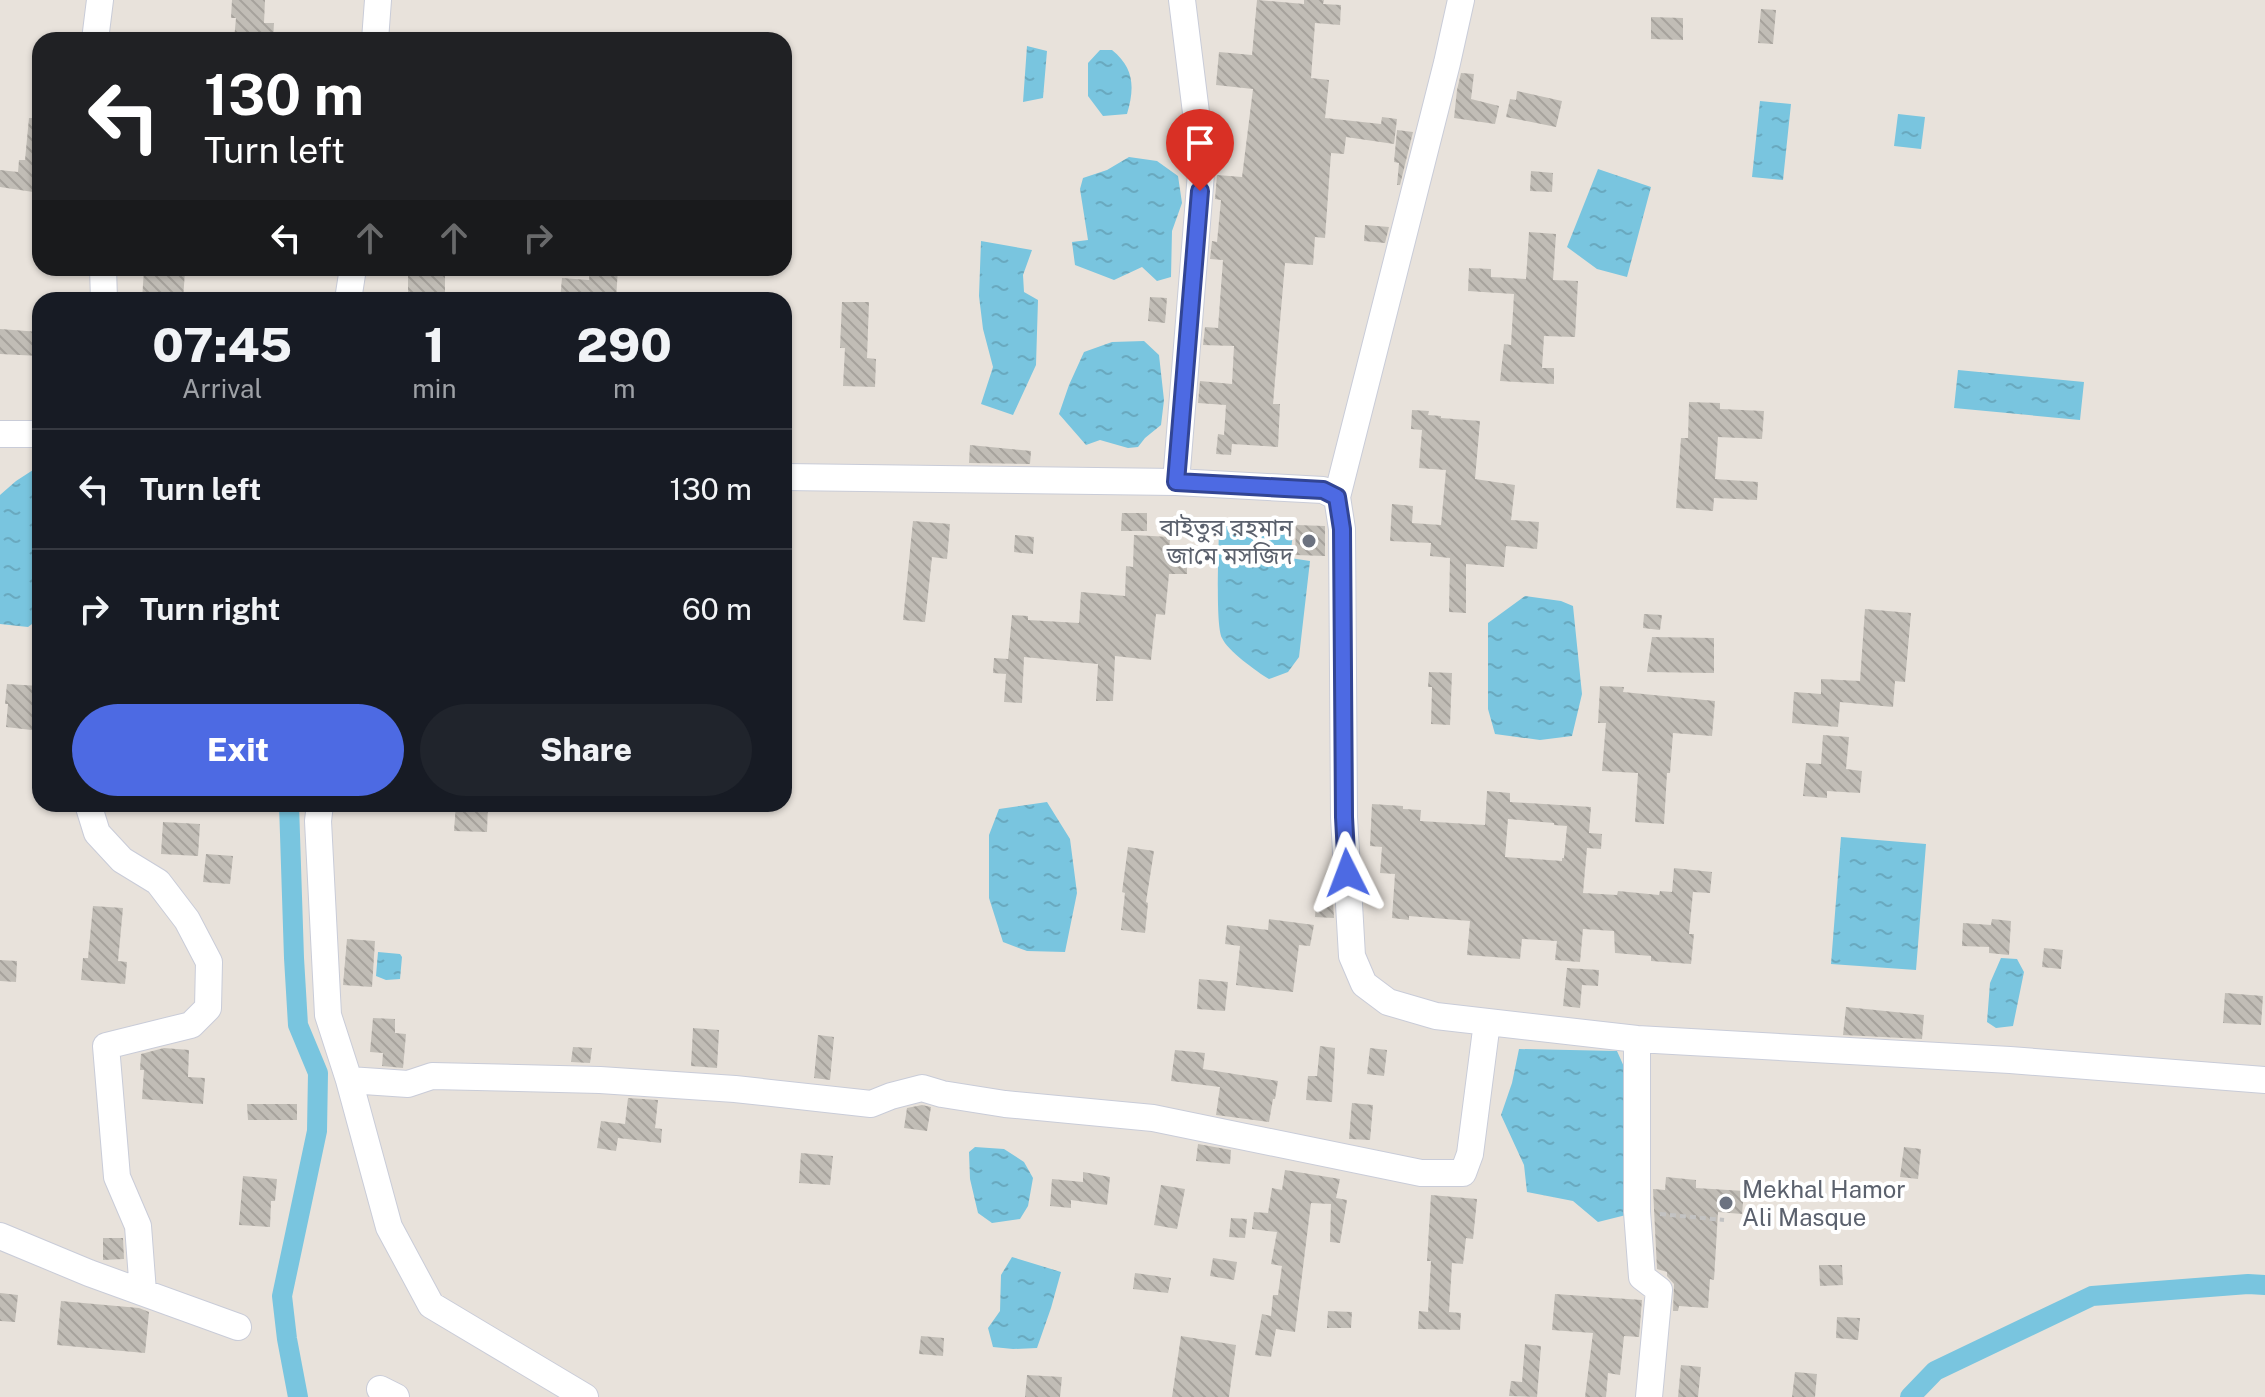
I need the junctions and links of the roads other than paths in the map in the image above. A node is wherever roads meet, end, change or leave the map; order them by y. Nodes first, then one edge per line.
1 (100, 0) edge
2 (378, 0) edge
3 (1182, 0) edge
4 (1461, 0) edge
5 (96, 32) edge
6 (376, 32) edge
7 (0, 434) edge
8 (32, 434) edge
9 (792, 477) edge
10 (1176, 482) junction
11 (1337, 497) junction
12 (90, 812) edge
13 (319, 812) edge
14 (1487, 1022) junction
15 (1637, 1039) junction
16 (349, 1080) junction
17 (2265, 1080) edge
18 (0, 1236) edge
19 (143, 1292) junction
20 (238, 1327) dead end
21 (585, 1397) edge
22 (1649, 1397) edge

1 - 5 street
2 - 6 street
3 - 10 street
4 - 11 street
7 - 8 street
9 - 10 street
10 - 11 street
11 - 14 street
12 - 19 street
13 - 16 street
14 - 15 street
14 - 16 street
15 - 17 street
15 - 22 street
16 - 21 street
18 - 19 street
19 - 20 street

